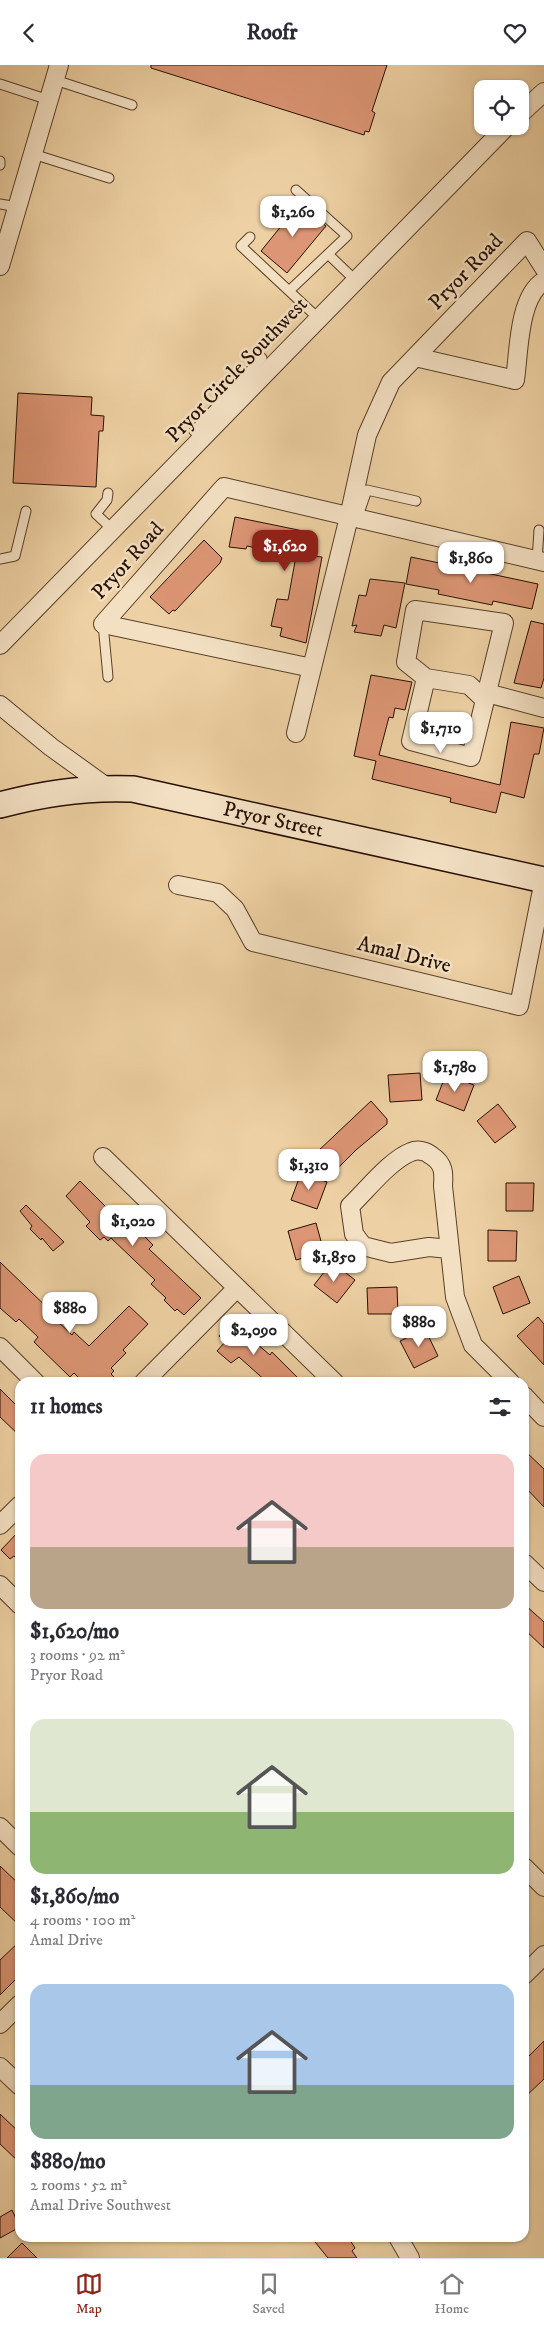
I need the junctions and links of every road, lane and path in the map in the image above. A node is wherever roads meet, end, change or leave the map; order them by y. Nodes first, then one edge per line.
1 (57, 72) edge
2 (0, 84) edge
3 (544, 91) edge
4 (49, 100) junction
5 (132, 105) dead end
6 (529, 105) edge
7 (498, 135) edge
8 (33, 154) junction
9 (0, 161) edge
10 (0, 165) edge
11 (109, 178) dead end
12 (296, 190) dead end
13 (9, 205) edge
14 (250, 237) dead end
15 (328, 253) junction
16 (0, 266) edge
17 (544, 268) edge
18 (356, 281) junction
19 (544, 281) edge
20 (290, 291) junction
21 (319, 319) junction
22 (415, 357) junction
23 (108, 493) dead end
24 (416, 501) dead end
25 (26, 511) dead end
26 (353, 518) junction
27 (113, 530) junction
28 (539, 530) dead end
29 (0, 559) edge
30 (541, 562) edge
31 (102, 624) junction
32 (8, 627) edge
33 (0, 645) edge
34 (312, 668) junction
35 (108, 677) dead end
36 (426, 678) junction
37 (486, 696) junction
38 (0, 705) edge
39 (544, 708) edge
40 (296, 733) dead end
41 (108, 788) junction
42 (0, 805) edge
43 (544, 880) edge
44 (178, 885) dead end
45 (103, 1157) dead end
46 (449, 1249) junction
47 (237, 1289) junction
48 (0, 1347) edge
49 (30, 1377) edge
50 (149, 1377) edge
51 (329, 1377) edge
52 (504, 1377) edge
53 (529, 1401) edge
54 (544, 1417) edge
55 (15, 1510) edge
56 (0, 1525) edge
57 (529, 1568) edge
58 (544, 1582) edge
59 (0, 1585) edge
60 (15, 1600) edge
61 (0, 1827) edge
62 (15, 1842) edge
63 (529, 1872) edge
64 (544, 1887) edge
65 (544, 1955) edge
66 (529, 1970) edge
67 (15, 2009) edge
68 (0, 2024) edge
69 (0, 2067) edge
70 (15, 2081) edge
71 (401, 2242) edge
72 (410, 2258) edge

1 - 4 street
1 - 5 lane
2 - 4 lane
3 - 6 street
4 - 8 street
7 - 18 street, Pryor Circle Southwest
8 - 11 lane
8 - 13 street
9 - 10 lane
12 - 15 lane
13 - 16 street
14 - 20 lane
15 - 18 lane
15 - 20 lane
17 - 22 street, Pryor Road
18 - 21 street, Pryor Circle Southwest
19 - 22 street
20 - 21 lane
21 - 27 street, Pryor Circle Southwest
22 - 26 street, Pryor Road
23 - 27 lane
24 - 26 lane
25 - 29 lane
26 - 30 street, Pryor Road
26 - 31 street, Pryor Road
26 - 34 street, Pryor Road
27 - 32 street, Pryor Circle Southwest
28 - 30 lane
31 - 34 street, Pryor Road
31 - 35 lane
32 - 33 street, Pryor Circle Southwest
34 - 40 street, Pryor Road
36 - 37 street
36 - 37 street
36 - 37 street
37 - 39 street
38 - 41 street
41 - 42 main road, Pryor Street
41 - 43 main road, Pryor Street
43 - 44 street, Amal Drive
45 - 47 street
46 - 46 street
46 - 52 street
47 - 50 street
47 - 51 street
48 - 49 street
53 - 54 street
55 - 56 street
57 - 58 street
59 - 60 street
61 - 62 street
63 - 64 street
65 - 66 street
67 - 68 street
69 - 70 street
71 - 72 street

